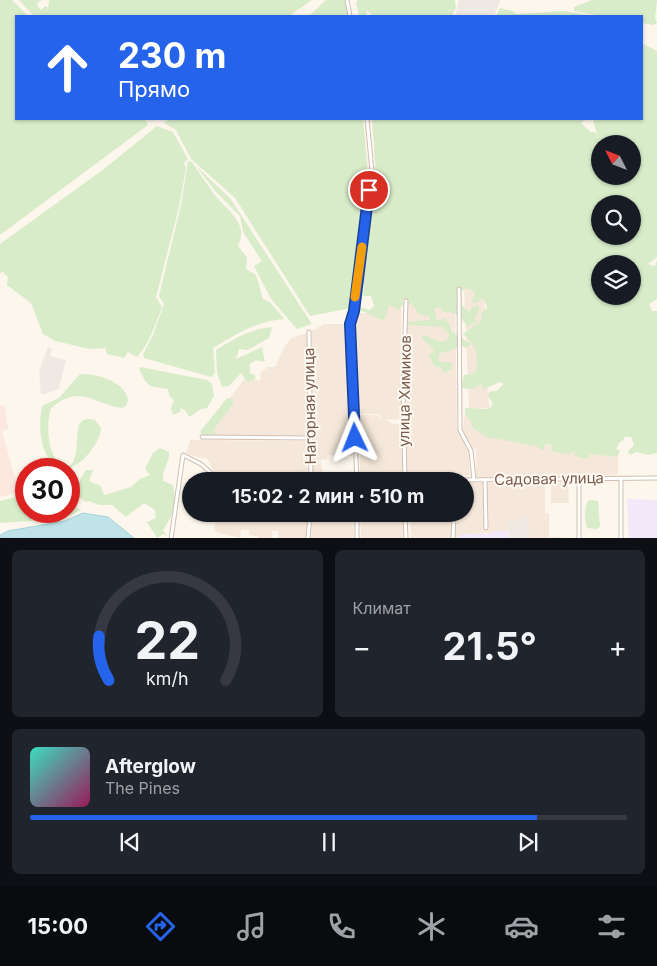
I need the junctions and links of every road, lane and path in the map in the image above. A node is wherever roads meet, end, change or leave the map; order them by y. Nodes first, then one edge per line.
1 (347, 0) edge
2 (350, 15) edge
3 (367, 120) edge
4 (459, 289) dead end
5 (406, 302) dead end
6 (309, 332) dead end
7 (202, 438) dead end
8 (310, 438) junction
9 (210, 472) edge
10 (311, 472) edge
11 (357, 472) edge
12 (405, 472) edge
13 (473, 472) edge
14 (621, 478) junction
15 (657, 478) edge
16 (579, 479) junction
17 (474, 480) edge
18 (485, 480) junction
19 (309, 522) edge
20 (357, 522) edge
21 (405, 522) edge
22 (454, 522) edge
23 (486, 528) dead end
24 (171, 538) edge
25 (308, 538) edge
26 (357, 538) edge
27 (406, 538) edge
28 (453, 538) edge
29 (579, 538) edge
30 (621, 538) edge

1 - 2 street
3 - 11 street
4 - 13 street
5 - 12 street, улица Химиков
6 - 8 street, Нагорная улица
7 - 8 street
8 - 10 street, Нагорная улица
9 - 24 street
14 - 15 street, Садовая улица
14 - 16 street, Садовая улица
14 - 30 street
16 - 18 street, Садовая улица
16 - 29 street
17 - 18 street, Садовая улица
18 - 23 street
19 - 25 street
20 - 26 street
21 - 27 street
22 - 28 street

